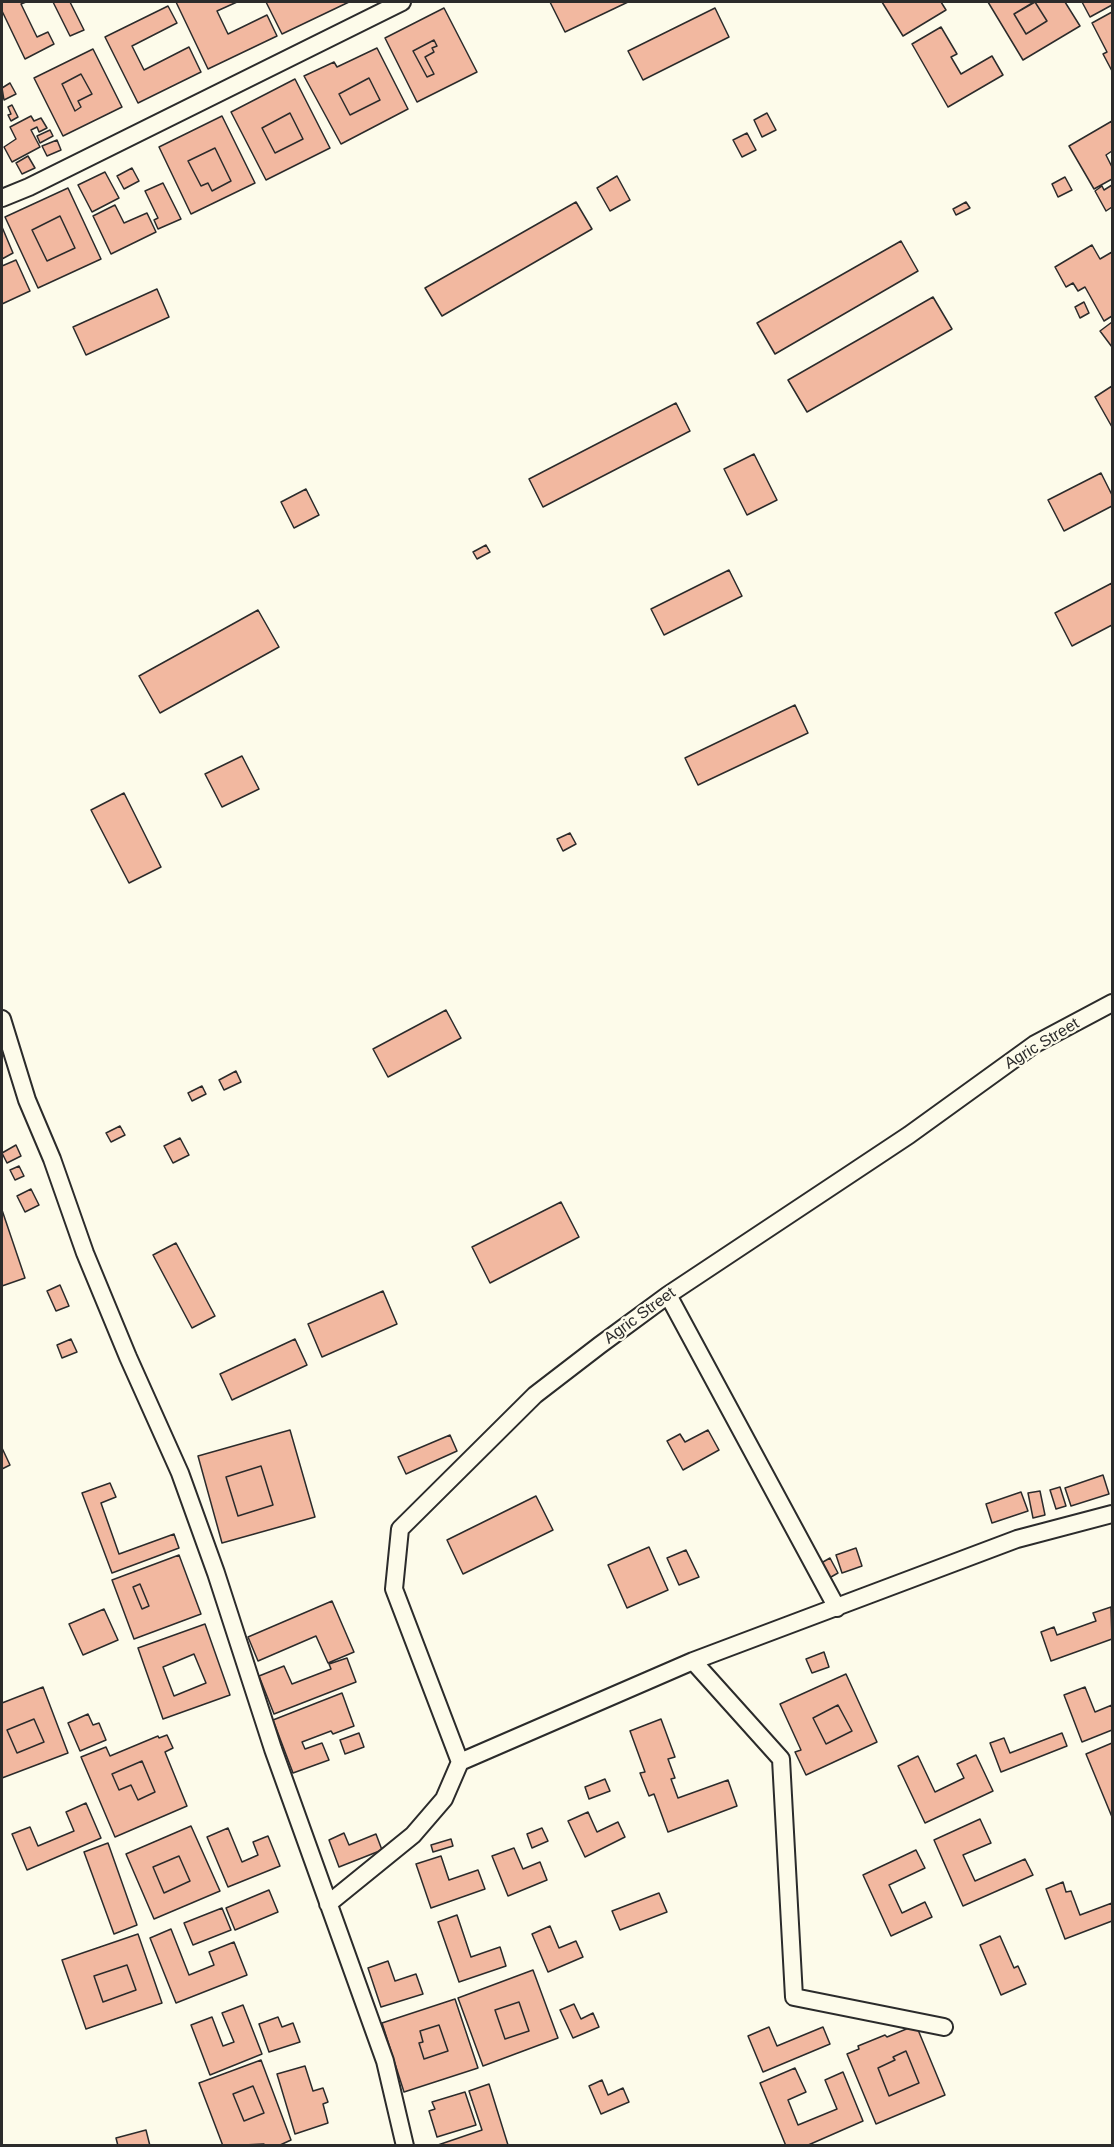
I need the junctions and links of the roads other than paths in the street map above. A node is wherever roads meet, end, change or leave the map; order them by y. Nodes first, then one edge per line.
1 (402, 2) edge
2 (2, 198) edge
3 (1113, 1003) edge
4 (2, 1019) edge
5 (668, 1295) junction
6 (1113, 1514) edge
7 (837, 1608) junction
8 (693, 1661) junction
9 (460, 1762) junction
10 (328, 1904) junction
11 (944, 2027) dead end
12 (405, 2145) edge

1 - 2 street
3 - 5 street, Agric Street
4 - 10 street
5 - 7 street
5 - 9 street, Agric Street
6 - 7 street
7 - 8 street
8 - 9 street
8 - 11 street
9 - 10 street
10 - 12 street

